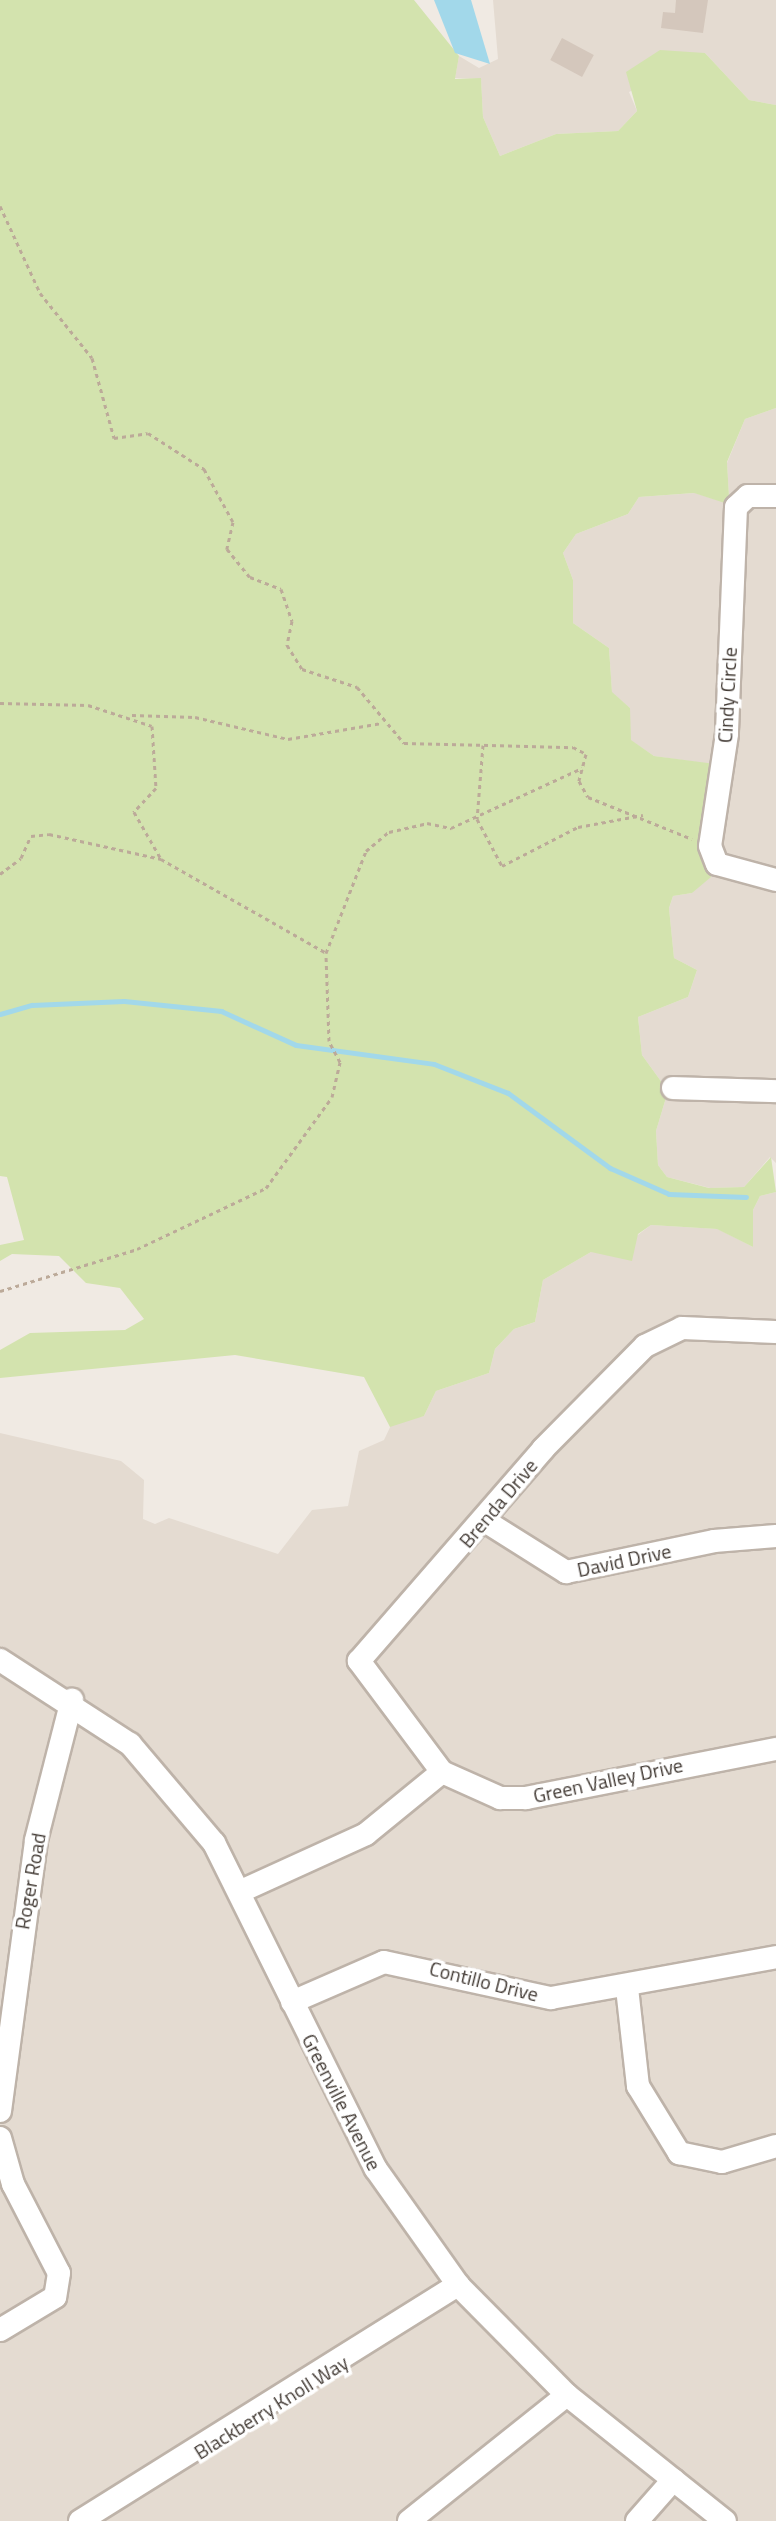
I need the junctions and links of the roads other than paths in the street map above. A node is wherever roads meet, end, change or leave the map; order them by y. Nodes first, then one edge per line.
1 (776, 496) edge
2 (776, 880) edge
3 (673, 1088) dead end
4 (776, 1091) edge
5 (776, 1332) edge
6 (485, 1521) junction
7 (776, 1536) edge
8 (0, 1660) edge
9 (72, 1700) junction
10 (776, 1749) edge
11 (442, 1772) junction
12 (239, 1892) junction
13 (776, 1957) edge
14 (627, 1988) junction
15 (292, 2002) junction
16 (0, 2111) edge
17 (0, 2138) edge
18 (776, 2146) edge
19 (458, 2285) junction
20 (0, 2330) edge
21 (567, 2395) junction
22 (673, 2480) junction
23 (80, 2521) edge
24 (409, 2521) edge
25 (637, 2521) edge
26 (725, 2521) edge

1 - 2 street, Cindy Circle
3 - 4 street
5 - 6 street, Brenda Drive
6 - 7 street, David Drive
6 - 11 street, Brenda Drive
8 - 9 street, Greenville Avenue
9 - 12 street, Greenville Avenue
9 - 16 street, Roger Road
10 - 11 street, Green Valley Drive
11 - 12 street
12 - 15 street, Greenville Avenue
13 - 14 street, Contillo Drive
14 - 15 street, Contillo Drive
14 - 18 street
15 - 19 street, Greenville Avenue
17 - 20 street
19 - 21 street, Greenville Avenue
19 - 23 street, Blackberry Knoll Way
21 - 22 street, Greenville Avenue
21 - 24 street
22 - 25 street
22 - 26 street, Greenville Avenue

